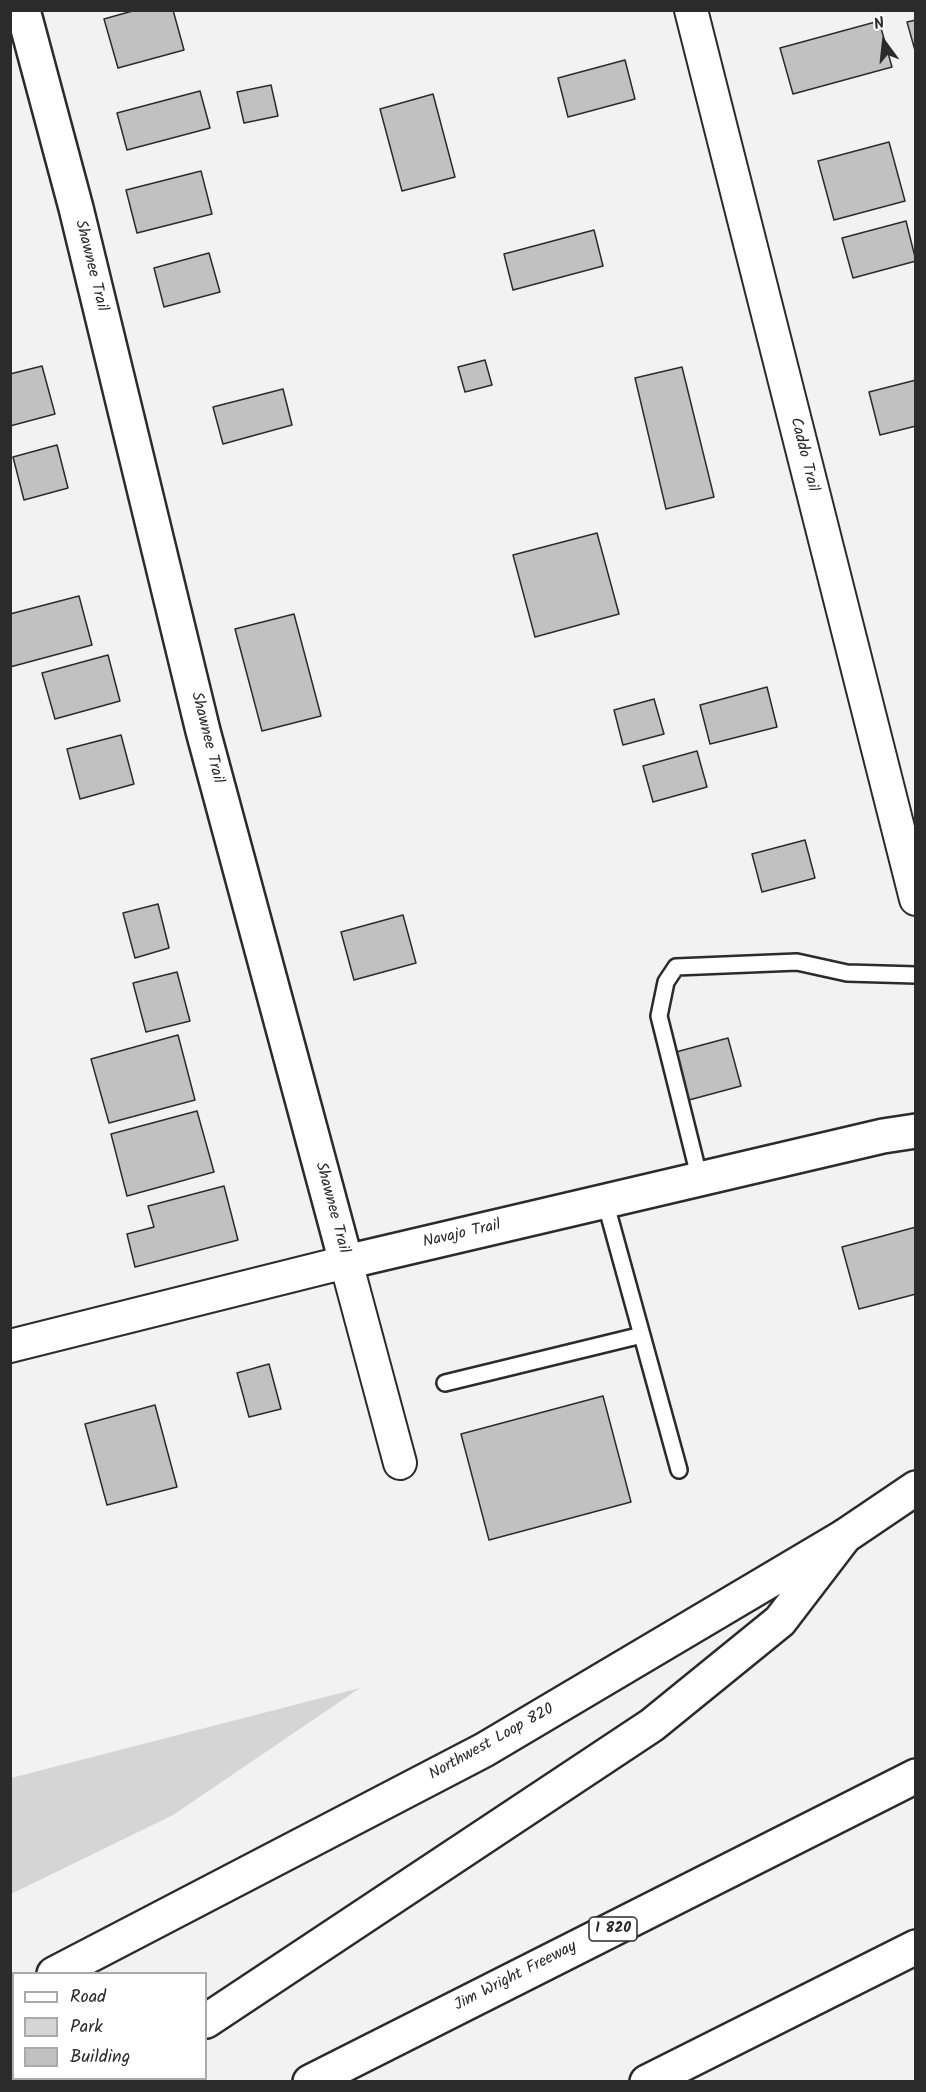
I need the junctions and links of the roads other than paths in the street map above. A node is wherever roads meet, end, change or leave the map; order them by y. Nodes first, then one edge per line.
1 (23, 10) edge
2 (692, 10) edge
3 (915, 898) edge
4 (915, 975) edge
5 (915, 1131) edge
6 (700, 1180) junction
7 (605, 1202) junction
8 (346, 1262) junction
9 (642, 1335) junction
10 (10, 1346) edge
11 (445, 1383) dead end
12 (400, 1463) dead end
13 (679, 1470) dead end
14 (915, 1488) edge
15 (844, 1536) junction
16 (915, 1776) edge
17 (915, 1947) edge
18 (58, 1972) edge
19 (207, 2020) edge
20 (310, 2082) edge
21 (647, 2082) edge

1 - 8 main road, Shawnee Trail
2 - 3 street, Caddo Trail
4 - 6 lane
5 - 6 main road, Navajo Trail
6 - 7 main road, Navajo Trail
7 - 8 main road, Navajo Trail
7 - 9 lane
8 - 10 street, Navajo Trail
8 - 12 street, Shawnee Trail
9 - 11 lane
9 - 13 lane
14 - 15 main road, Northwest Loop 820
15 - 18 main road, Northwest Loop 820
15 - 19 main road
16 - 20 main road, Jim Wright Freeway / I 820
17 - 21 main road

